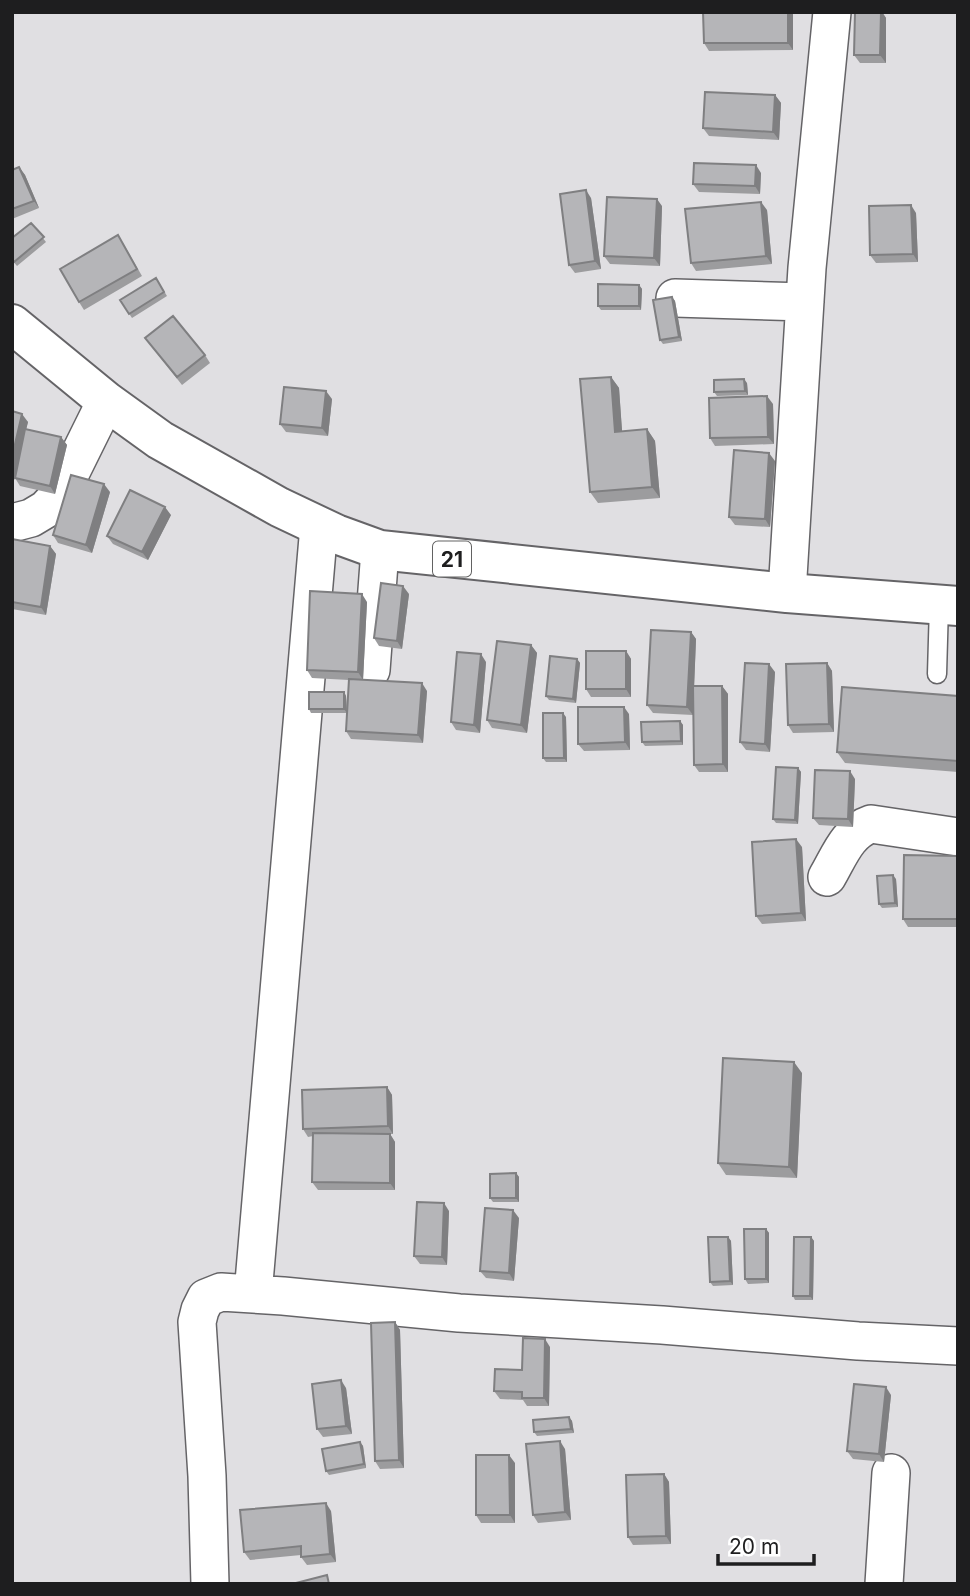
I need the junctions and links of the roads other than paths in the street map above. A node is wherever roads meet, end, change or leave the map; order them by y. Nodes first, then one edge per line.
1 (832, 12) edge
2 (675, 299) edge
3 (805, 302) junction
4 (12, 324) edge
5 (106, 401) junction
6 (12, 523) edge
7 (319, 526) junction
8 (380, 550) junction
9 (788, 593) junction
10 (949, 605) edge
11 (371, 670) dead end
12 (937, 674) dead end
13 (958, 836) edge
14 (827, 877) dead end
15 (253, 1294) junction
16 (958, 1346) edge
17 (891, 1473) dead end
18 (210, 1584) edge
19 (884, 1584) edge

1 - 3 street
2 - 3 street
3 - 9 street
4 - 5 highway, 21
5 - 6 street
5 - 7 highway, 21
7 - 8 highway, 21
7 - 15 street
8 - 9 highway, 21
8 - 11 street
9 - 10 highway, 21
10 - 12 lane
13 - 14 street
15 - 16 street
15 - 18 street
17 - 19 street

